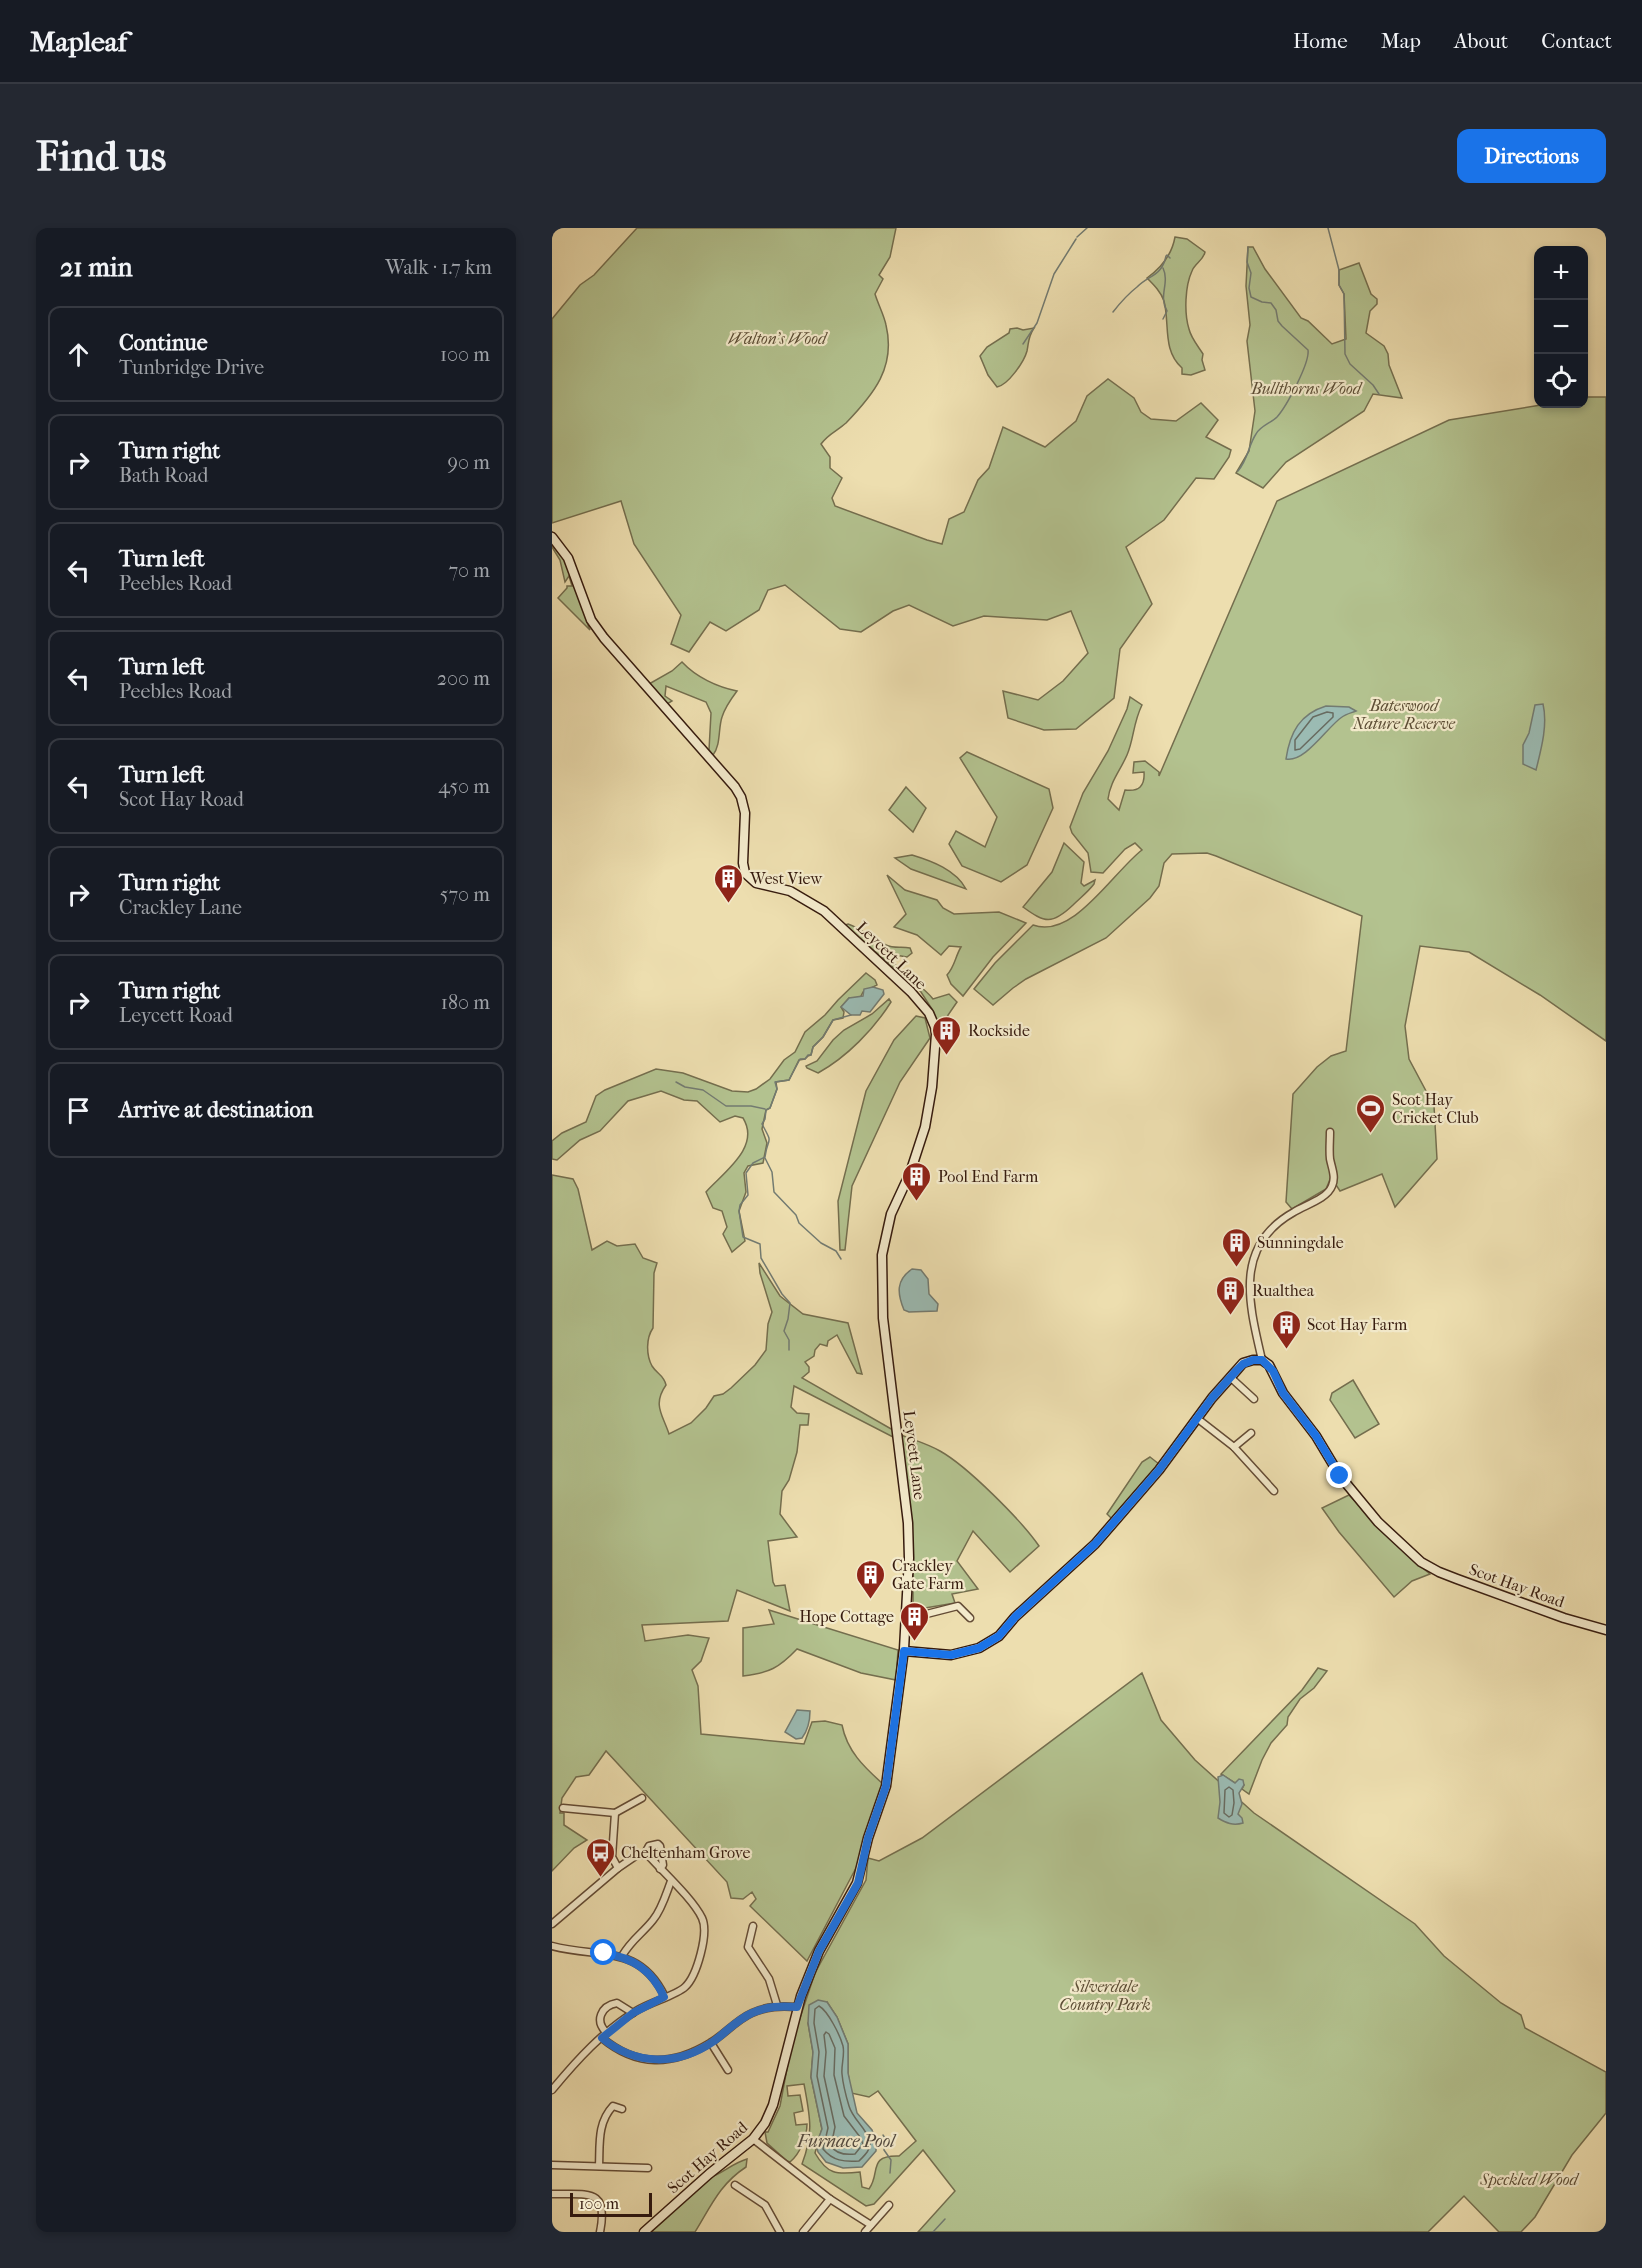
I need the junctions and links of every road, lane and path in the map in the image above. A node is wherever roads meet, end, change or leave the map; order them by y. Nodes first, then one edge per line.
1 (552, 537) edge
2 (1330, 1132) dead end
3 (1265, 1363) junction
4 (1230, 1377) junction
5 (1254, 1399) dead end
6 (1197, 1419) junction
7 (1251, 1433) dead end
8 (1234, 1447) junction
9 (1274, 1491) dead end
10 (970, 1618) dead end
11 (907, 1619) junction
12 (1606, 1630) edge
13 (904, 1650) junction
14 (642, 1798) dead end
15 (563, 1809) dead end
16 (615, 1813) junction
17 (646, 1855) junction
18 (618, 1868) junction
19 (660, 1869) junction
20 (671, 1881) junction
21 (552, 1924) edge
22 (753, 1926) dead end
23 (552, 1946) edge
24 (622, 1956) junction
25 (664, 1997) junction
26 (777, 2005) junction
27 (797, 2007) junction
28 (633, 2013) junction
29 (604, 2036) junction
30 (711, 2043) junction
31 (728, 2070) dead end
32 (552, 2090) edge
33 (622, 2109) dead end
34 (753, 2139) junction
35 (552, 2165) edge
36 (599, 2166) junction
37 (648, 2168) dead end
38 (735, 2185) dead end
39 (552, 2194) edge
40 (830, 2199) junction
41 (889, 2205) dead end
42 (871, 2225) junction
43 (600, 2232) edge
44 (644, 2232) edge
45 (780, 2232) edge
46 (803, 2232) edge
47 (865, 2232) edge

1 - 11 street, Leycett Lane
2 - 3 street
3 - 4 street
3 - 12 street, Scot Hay Road
4 - 5 street
4 - 6 street
6 - 8 street
6 - 13 street
7 - 8 street
8 - 9 street
10 - 11 street
11 - 13 street, Leycett Lane
13 - 27 street, Scot Hay Road
14 - 16 street
15 - 16 street
16 - 18 street
17 - 18 street
17 - 19 street
17 - 19 street
18 - 21 street
19 - 20 street
20 - 24 street
20 - 25 street
22 - 26 street
23 - 24 street
24 - 25 street
25 - 28 street
26 - 27 street
26 - 30 street
27 - 34 street, Scot Hay Road
28 - 29 street
28 - 29 street
29 - 30 street
29 - 32 street
30 - 31 street
33 - 36 street
34 - 40 street
34 - 44 street, Scot Hay Road
35 - 36 street
36 - 37 street
38 - 45 street
39 - 43 street
40 - 42 street
40 - 46 street
41 - 42 street
42 - 47 street

